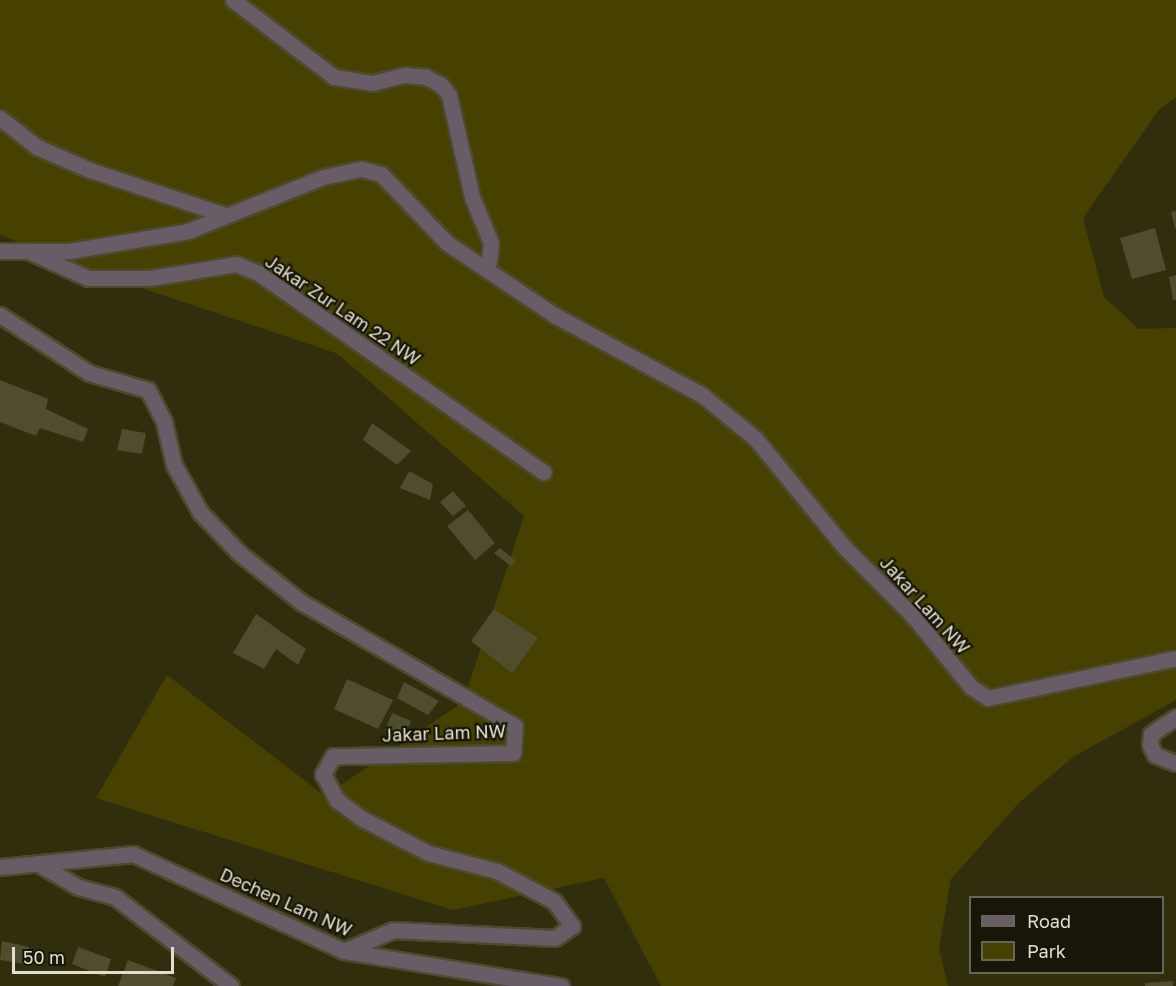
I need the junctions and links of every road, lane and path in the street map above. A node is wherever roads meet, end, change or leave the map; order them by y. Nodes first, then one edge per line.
1 (232, 0) edge
2 (0, 118) edge
3 (225, 215) junction
4 (0, 251) edge
5 (28, 251) junction
6 (488, 269) junction
7 (0, 315) edge
8 (543, 472) dead end
9 (1176, 658) edge
10 (1176, 717) edge
11 (1176, 763) edge
12 (37, 863) junction
13 (0, 867) edge
14 (344, 951) junction
15 (231, 986) edge
16 (561, 986) edge

1 - 6 street
2 - 3 street
3 - 5 street
3 - 6 street, Jakar Lam NW
4 - 5 street
5 - 8 street, Jakar Zur Lam 22 NW
6 - 9 street, Jakar Lam NW
7 - 14 street, Jakar Lam NW
10 - 11 street
12 - 13 street, Dechen Lam NW
12 - 14 street, Dechen Lam NW
12 - 15 street
14 - 16 street, Dechen Lam NW

